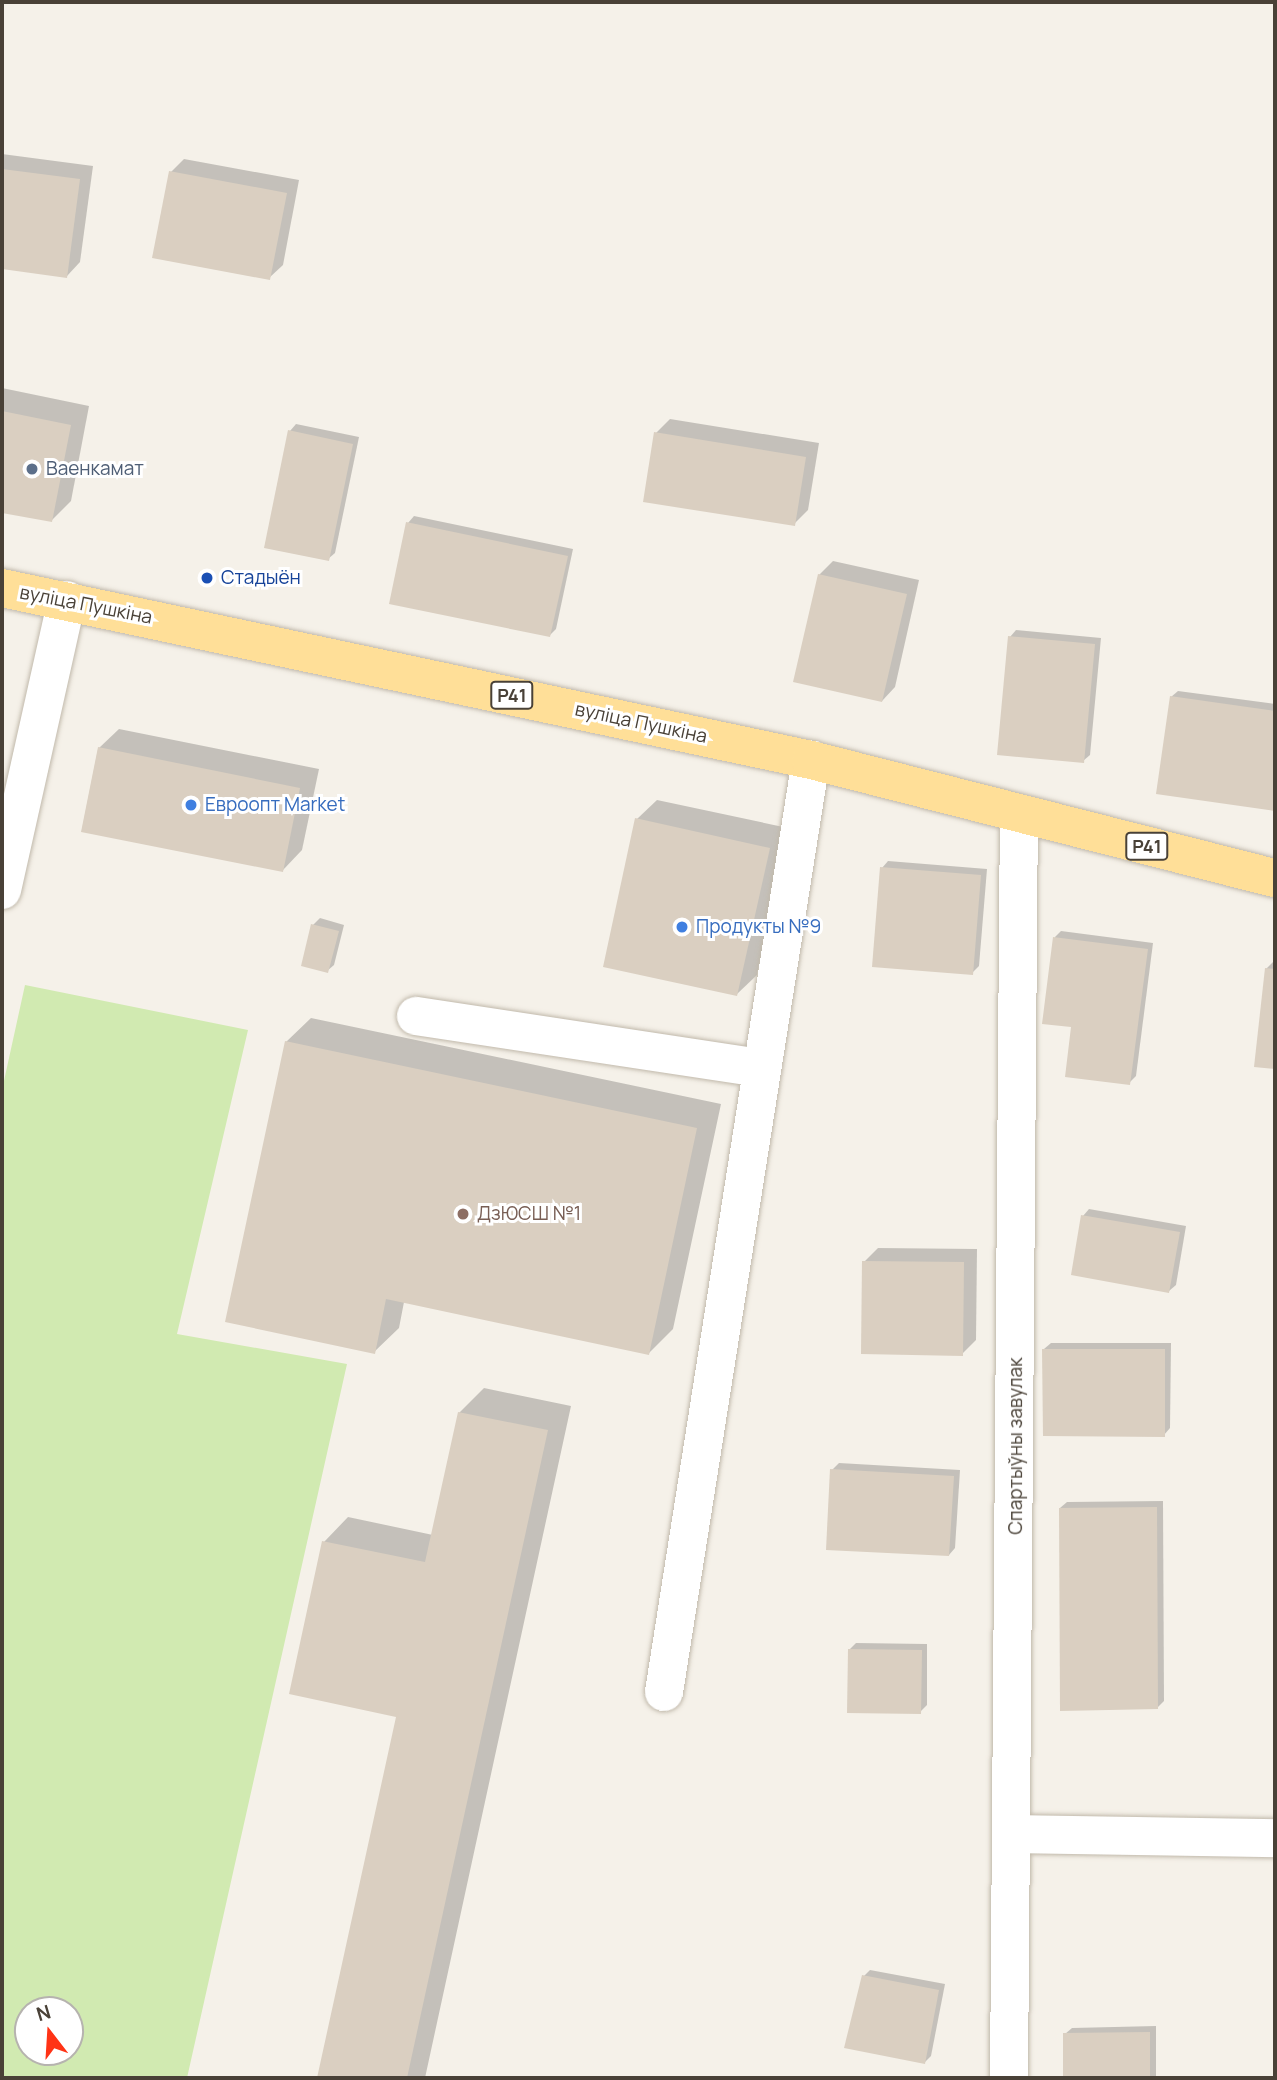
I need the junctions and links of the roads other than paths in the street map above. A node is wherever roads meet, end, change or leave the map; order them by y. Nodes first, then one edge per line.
1 (2, 588) edge
2 (67, 600) junction
3 (811, 760) junction
4 (1019, 814) junction
5 (1275, 878) edge
6 (2, 890) edge
7 (416, 1016) dead end
8 (761, 1068) junction
9 (664, 1692) dead end
10 (1013, 1834) junction
11 (1275, 1838) edge
12 (1009, 2078) edge

1 - 2 main road, вуліца Пушкіна / Р41
2 - 3 main road, вуліца Пушкіна / Р41
2 - 6 street
3 - 4 main road, вуліца Пушкіна / Р41
3 - 8 street
4 - 5 main road, вуліца Пушкіна / Р41
4 - 10 street, Спартыўны завулак
7 - 8 street
8 - 9 street
10 - 11 street
10 - 12 street, Спартыўны завулак

